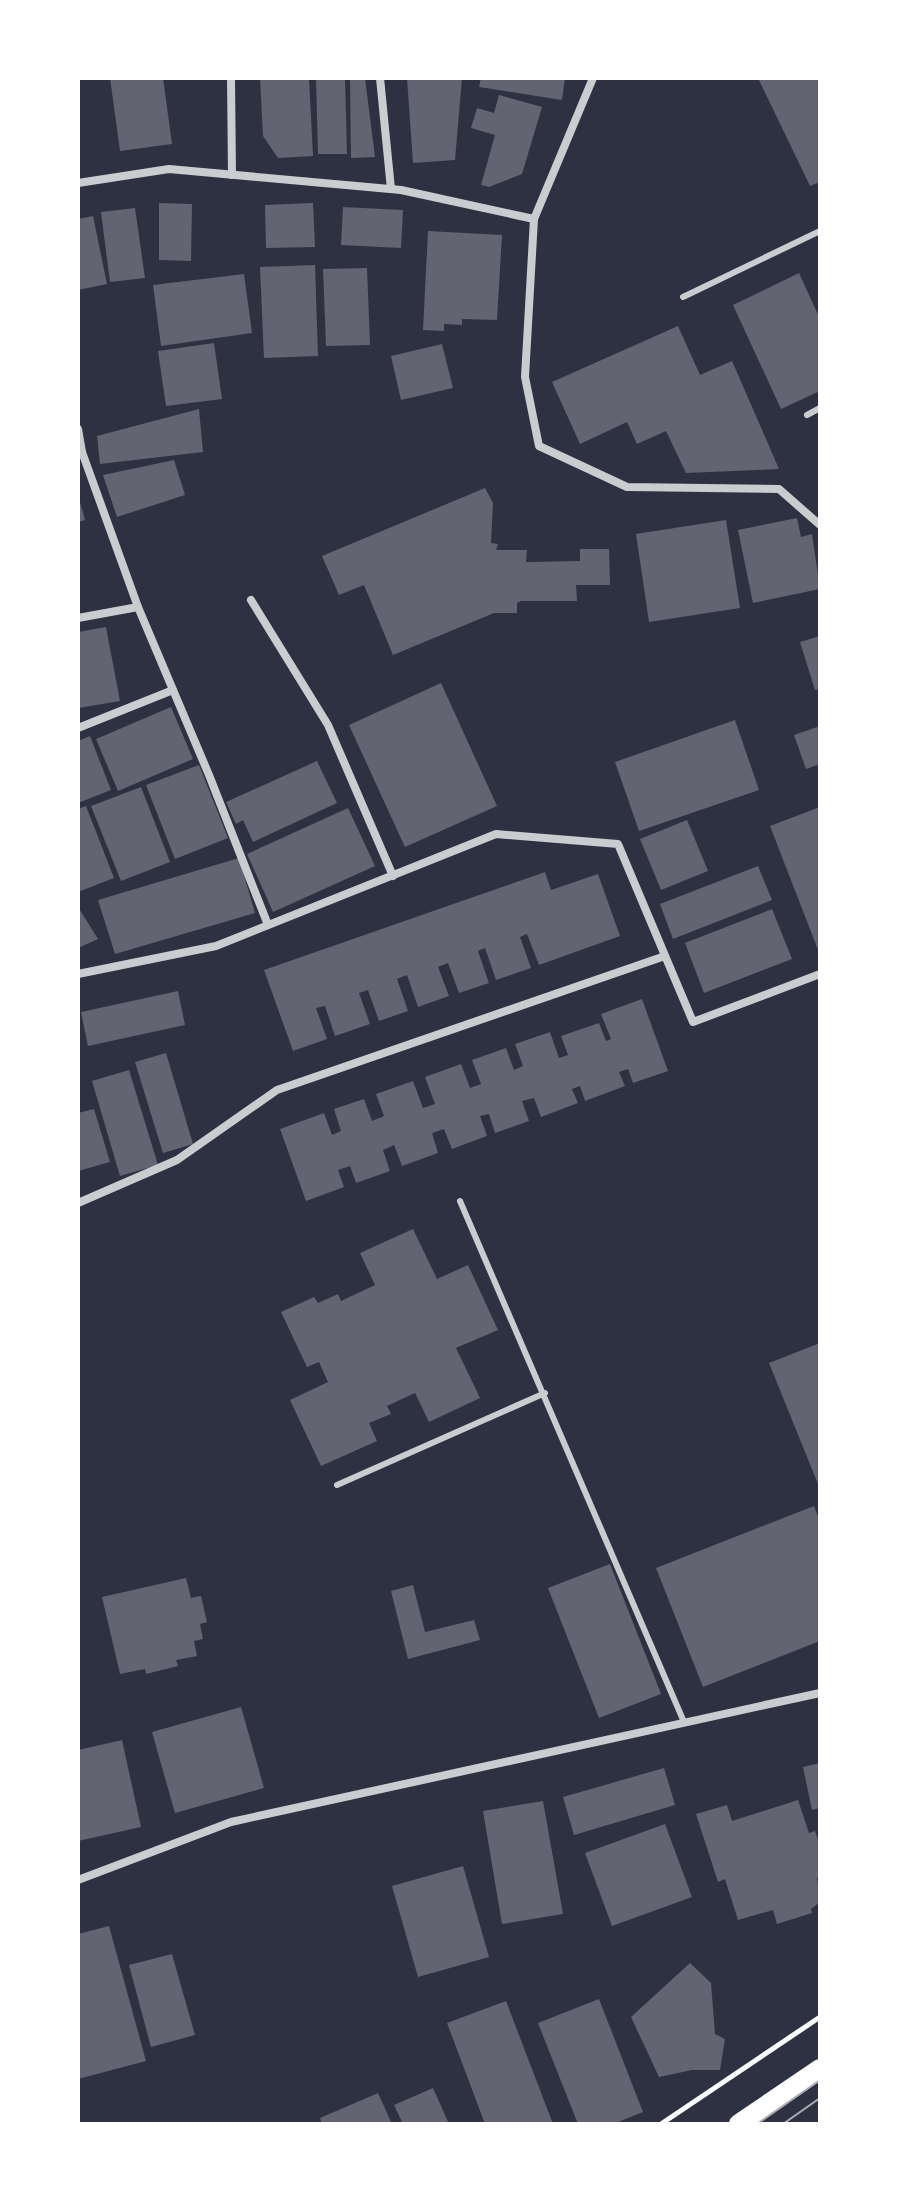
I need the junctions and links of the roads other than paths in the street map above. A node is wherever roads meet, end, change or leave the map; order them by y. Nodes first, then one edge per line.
1 (231, 78) edge
2 (380, 78) edge
3 (593, 78) edge
4 (232, 175) junction
5 (78, 183) edge
6 (391, 189) junction
7 (534, 219) junction
8 (820, 231) edge
9 (683, 297) dead end
10 (820, 408) edge
11 (807, 415) dead end
12 (78, 429) edge
13 (820, 525) edge
14 (251, 600) dead end
15 (138, 607) junction
16 (78, 618) edge
17 (173, 690) junction
18 (78, 728) edge
19 (393, 876) junction
20 (268, 925) junction
21 (665, 956) junction
22 (78, 974) edge
23 (820, 974) edge
24 (460, 1201) dead end
25 (78, 1203) edge
26 (545, 1393) junction
27 (337, 1485) dead end
28 (820, 1693) edge
29 (684, 1722) junction
30 (78, 1880) edge
31 (820, 2069) edge
32 (739, 2124) edge

1 - 4 street
2 - 6 street
3 - 7 street
4 - 5 street
4 - 6 street
6 - 7 street
7 - 13 street
8 - 9 lane
10 - 11 lane
12 - 15 street
14 - 19 street
15 - 16 street
15 - 17 street
17 - 18 street
17 - 20 street
19 - 20 street
19 - 21 street
20 - 22 street
21 - 23 street
21 - 25 street
24 - 26 lane
26 - 27 lane
26 - 29 lane
28 - 29 street
29 - 30 street
31 - 32 main road

